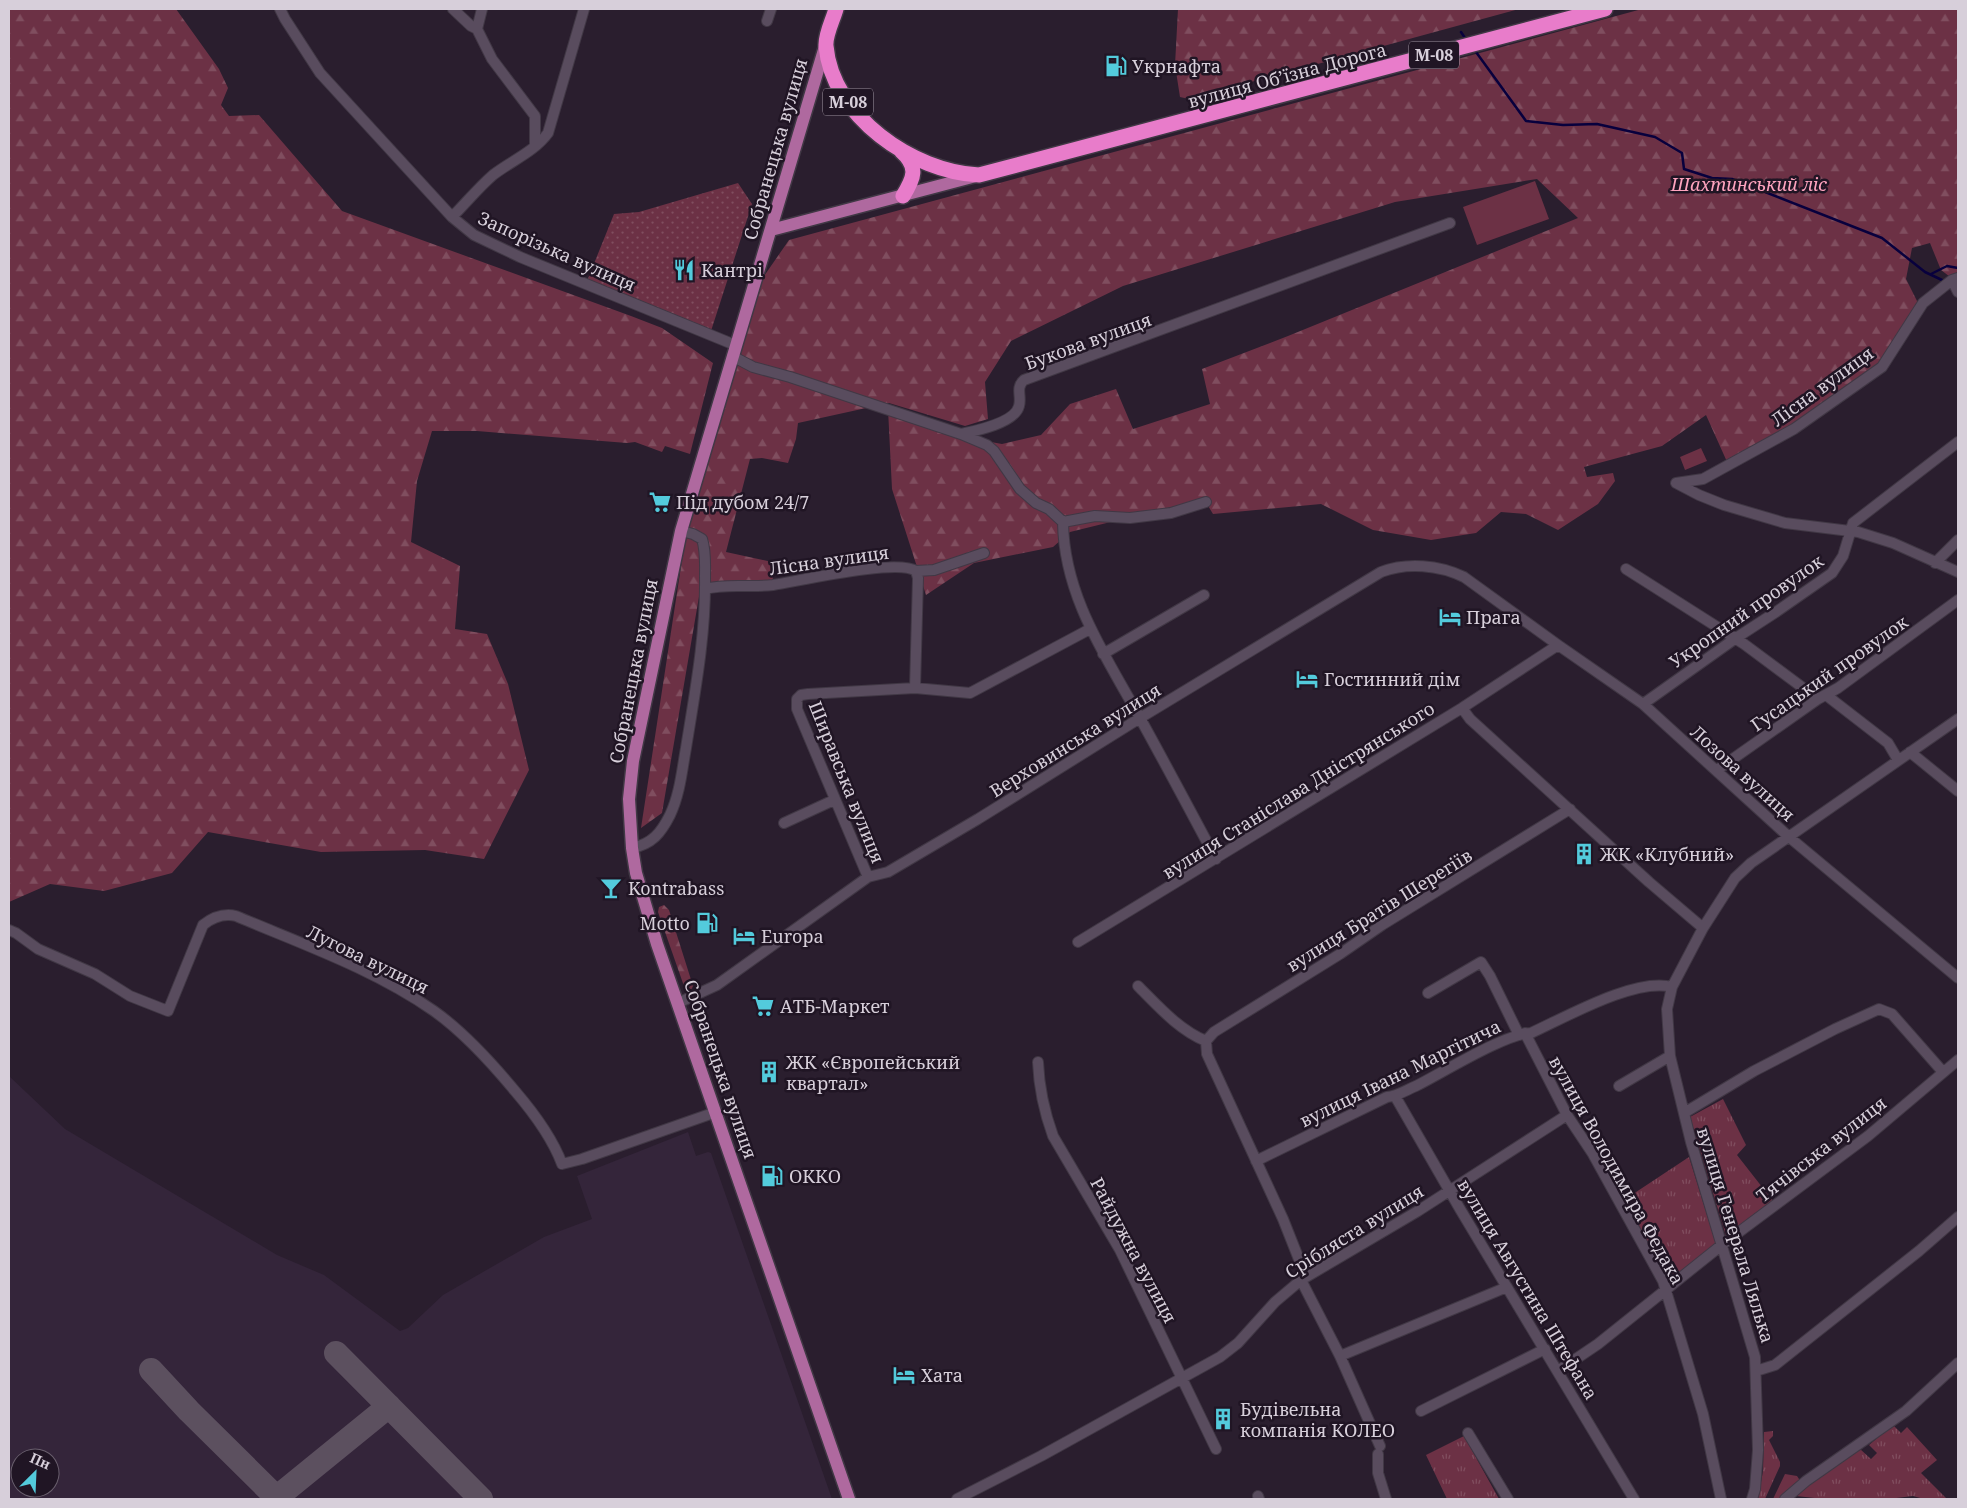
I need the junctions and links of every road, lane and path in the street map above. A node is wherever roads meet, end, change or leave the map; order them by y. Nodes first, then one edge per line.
1 (280, 9) edge
2 (453, 9) edge
3 (482, 9) edge
4 (584, 9) edge
5 (771, 9) edge
6 (836, 9) edge
7 (1605, 9) edge
8 (767, 21) dead end
9 (477, 29) junction
10 (826, 43) junction
11 (535, 145) junction
12 (894, 146) junction
13 (979, 175) junction
14 (903, 196) junction
15 (452, 217) junction
16 (1450, 224) dead end
17 (771, 230) junction
18 (1955, 279) edge
19 (1958, 292) edge
20 (734, 350) junction
21 (986, 429) junction
22 (960, 434) junction
23 (1958, 442) edge
24 (987, 445) junction
25 (1206, 502) dead end
26 (1063, 522) junction
27 (681, 531) junction
28 (1848, 532) junction
29 (1958, 540) edge
30 (984, 553) dead end
31 (1935, 563) junction
32 (1626, 568) dead end
33 (916, 571) junction
34 (1958, 572) edge
35 (705, 589) junction
36 (1204, 595) dead end
37 (1958, 600) edge
38 (1500, 602) joint
39 (1090, 629) junction
40 (1736, 638) junction
41 (1558, 645) junction
42 (1103, 654) junction
43 (915, 688) junction
44 (1822, 697) junction
45 (1643, 704) junction
46 (1462, 708) junction
47 (1140, 718) junction
48 (1958, 719) edge
49 (1910, 752) junction
50 (1898, 760) junction
51 (1717, 770) junction
52 (1958, 791) edge
53 (834, 800) junction
54 (1570, 809) junction
55 (784, 823) dead end
56 (1789, 837) junction
57 (632, 848) junction
58 (1216, 860) junction
59 (868, 877) junction
60 (1703, 928) junction
61 (9, 930) edge
62 (1078, 942) dead end
63 (1958, 978) edge
64 (1138, 986) dead end
65 (1672, 987) junction
66 (1428, 993) dead end
67 (678, 1002) junction
68 (1522, 1034) junction
69 (1206, 1041) junction
70 (1670, 1056) junction
71 (1958, 1060) edge
72 (1038, 1062) dead end
73 (1944, 1072) junction
74 (1619, 1086) dead end
75 (1395, 1096) junction
76 (716, 1112) junction
77 (1684, 1113) junction
78 (1566, 1115) junction
79 (1256, 1161) junction
80 (1450, 1190) junction
81 (1958, 1217) edge
82 (1722, 1244) junction
83 (1304, 1279) junction
84 (1507, 1287) junction
85 (1666, 1290) junction
86 (1545, 1349) junction
87 (1340, 1356) junction
88 (1958, 1363) edge
89 (1558, 1371) junction
90 (1756, 1371) junction
91 (1180, 1379) junction
92 (1421, 1411) dead end
93 (1468, 1433) dead end
94 (1216, 1449) dead end
95 (849, 1499) edge
96 (957, 1499) edge
97 (1386, 1499) edge
98 (1508, 1499) edge
99 (1634, 1499) edge
100 (1721, 1499) edge
101 (1752, 1499) edge
102 (1785, 1499) edge

1 - 15 street, Запорізька вулиця
2 - 9 street
3 - 9 street
4 - 11 street
5 - 8 street
6 - 10 highway, Собранецька вулиця / М-08
7 - 13 highway, вулиця Обʼїзна Дорога / М-08
9 - 11 street
10 - 12 highway, вулиця Обʼїзна Дорога / М-08
10 - 17 main road, Собранецька вулиця
11 - 15 street
12 - 13 highway, вулиця Обʼїзна Дорога / М-08
12 - 14 highway
13 - 14 main road, вулиця Обʼїзна Дорога
14 - 17 main road, вулиця Обʼїзна Дорога
15 - 20 street, Запорізька вулиця
16 - 21 street, Букова вулиця
17 - 20 main road, Собранецька вулиця
18 - 19 street
18 - 28 street, Лісна вулиця
20 - 22 street, Букова вулиця
20 - 27 main road, Собранецька вулиця
21 - 22 street, Букова вулиця
21 - 24 street
22 - 24 street
23 - 28 street
24 - 26 street
25 - 26 street
26 - 39 street
27 - 35 street
27 - 57 main road, Собранецька вулиця
28 - 31 street
28 - 40 street, Укропний провулок
29 - 31 street
30 - 33 street, Лісна вулиця
31 - 34 street
32 - 40 street
33 - 35 street, Лісна вулиця
33 - 43 street
35 - 57 street
36 - 42 street
37 - 44 street, Гусацький провулок
38 - 41 street, Лозова вулиця
38 - 47 street, Верховинська вулиця
39 - 42 street
39 - 43 street
40 - 44 street
40 - 45 street, Укропний провулок
41 - 45 street, Лозова вулиця
41 - 46 street, вулиця Станіслава Дністрянського
42 - 47 street
43 - 53 street, Ширавська вулиця
44 - 50 street
44 - 51 street, Гусацький провулок
45 - 51 street, Лозова вулиця
46 - 54 street
46 - 58 street, вулиця Станіслава Дністрянського
47 - 58 street
47 - 59 street, Верховинська вулиця
48 - 49 street
49 - 50 street
49 - 52 street
50 - 56 street
51 - 56 street, Лозова вулиця
53 - 55 street
53 - 59 street, Ширавська вулиця
54 - 60 street
54 - 69 street, вулиця Братів Шерегіїв
56 - 60 street
56 - 63 street, Лозова вулиця
57 - 67 main road, Собранецька вулиця
58 - 62 street, вулиця Станіслава Дністрянського
59 - 67 street, Верховинська вулиця
60 - 65 street
61 - 76 street, Лугова вулиця
64 - 69 street
65 - 68 street, вулиця Івана Маргітича
65 - 70 street
66 - 68 street, вулиця Володимира Федака
67 - 76 main road, Собранецька вулиця
68 - 75 street, вулиця Івана Маргітича
68 - 78 street, вулиця Володимира Федака
69 - 79 street
70 - 74 street
70 - 77 street
71 - 73 street, Тячівська вулиця
72 - 91 street, Райдужна вулиця
73 - 77 street, вулиця Генерала Лялька
73 - 82 street, Тячівська вулиця
75 - 79 street, вулиця Івана Маргітича
75 - 80 street, вулиця Августина Штефана
76 - 95 main road, Собранецька вулиця
77 - 82 street, вулиця Генерала Лялька
78 - 80 street, Срібляста вулиця
78 - 85 street, вулиця Володимира Федака
79 - 83 street
80 - 83 street, Срібляста вулиця
80 - 84 street, вулиця Августина Штефана
81 - 90 street
82 - 85 street, Тячівська вулиця
82 - 90 street, вулиця Генерала Лялька
83 - 87 street
83 - 91 street, Срібляста вулиця
84 - 86 street, вулиця Августина Штефана
84 - 87 street
85 - 89 street, Тячівська вулиця
85 - 100 street, вулиця Володимира Федака
86 - 89 street, вулиця Августина Штефана
86 - 92 street
87 - 97 street
88 - 102 street
89 - 99 street, вулиця Августина Штефана
90 - 101 street, вулиця Генерала Лялька
91 - 94 street, Райдужна вулиця
91 - 96 street, Срібляста вулиця
93 - 98 street

